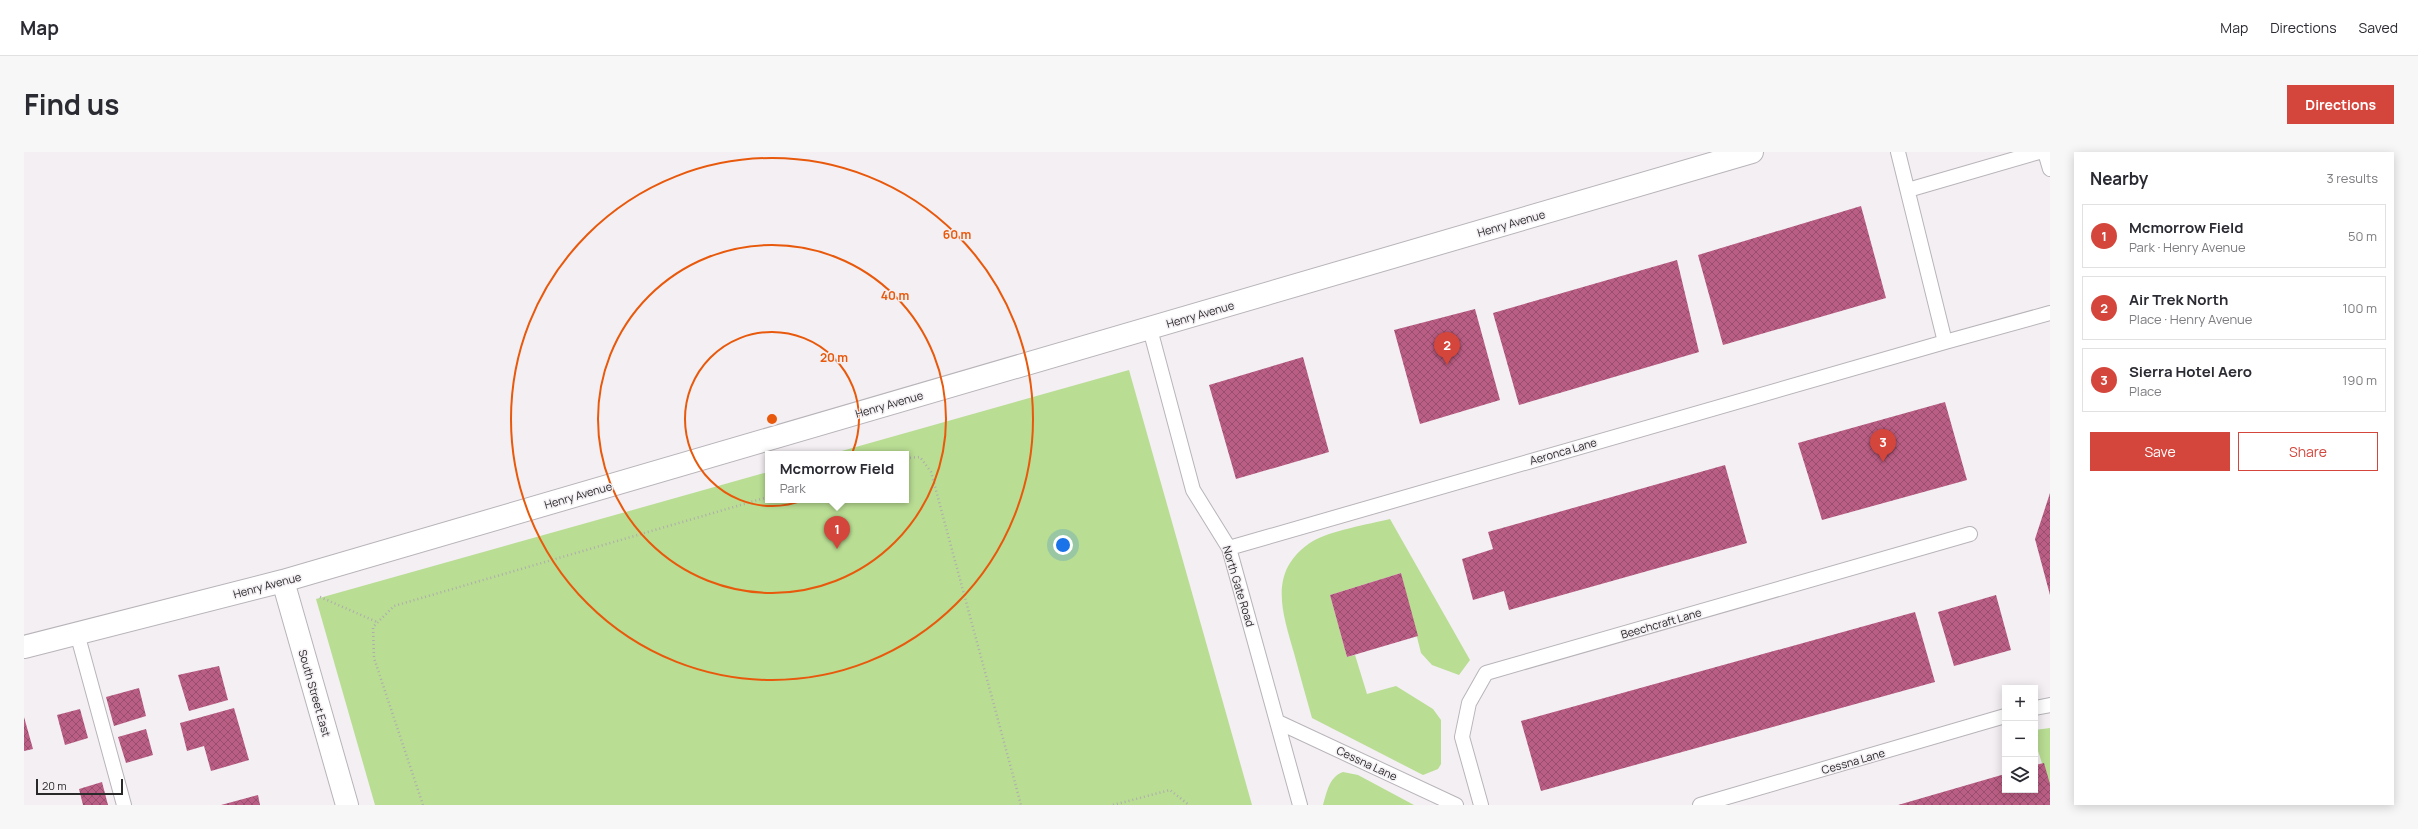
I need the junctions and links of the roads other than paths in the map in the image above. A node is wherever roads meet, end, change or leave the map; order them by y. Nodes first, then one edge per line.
1 (1752, 152) edge
2 (1898, 152) edge
3 (2039, 152) edge
4 (2045, 152) edge
5 (2050, 170) edge
6 (1908, 190) junction
7 (2050, 313) edge
8 (1150, 328) junction
9 (1945, 342) junction
10 (1970, 534) dead end
11 (1230, 548) junction
12 (283, 581) junction
13 (77, 633) junction
14 (24, 647) edge
15 (2050, 705) edge
16 (2038, 707) edge
17 (2002, 717) edge
18 (1278, 722) junction
19 (124, 805) edge
20 (347, 805) edge
21 (1300, 805) edge
22 (1456, 805) edge
23 (1481, 805) edge
24 (1700, 805) edge

1 - 8 street, Henry Avenue
2 - 6 lane
3 - 6 lane
4 - 5 lane
6 - 9 lane
7 - 9 lane, Aeronca Lane
8 - 11 lane, North Gate Road
8 - 12 street, Henry Avenue
9 - 11 lane, Aeronca Lane
10 - 23 lane, Beechcraft Lane
11 - 18 lane, North Gate Road
12 - 13 street, Henry Avenue
12 - 20 street, South Street East
13 - 14 street, Henry Avenue
13 - 19 lane
15 - 16 lane
17 - 24 lane, Cessna Lane
18 - 21 lane, North Gate Road
18 - 22 lane, Cessna Lane

